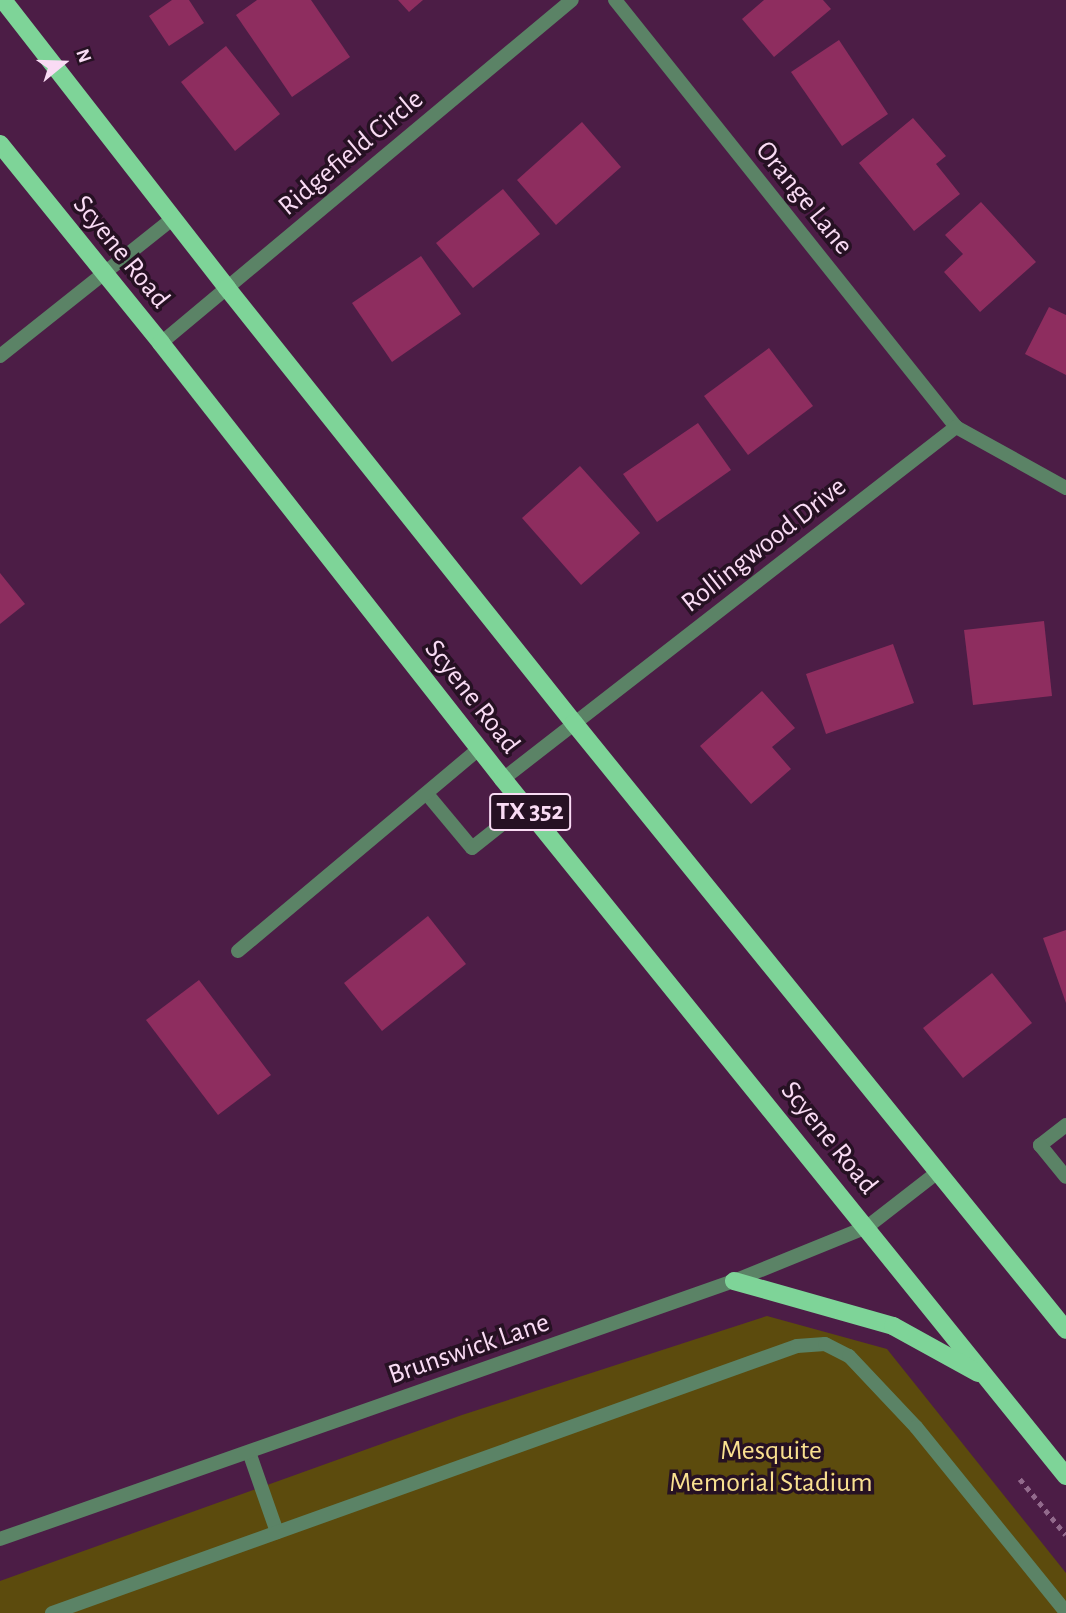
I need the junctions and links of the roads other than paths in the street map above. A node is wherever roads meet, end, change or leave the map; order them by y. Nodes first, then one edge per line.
1 (3, 0) edge
2 (572, 0) edge
3 (615, 0) edge
4 (0, 144) edge
5 (172, 219) junction
6 (106, 274) junction
7 (227, 288) junction
8 (161, 343) junction
9 (0, 356) edge
10 (956, 427) junction
11 (1066, 488) edge
12 (573, 723) junction
13 (479, 749) junction
14 (503, 779) junction
15 (427, 794) junction
16 (524, 806) junction
17 (239, 951) dead end
18 (1066, 1125) edge
19 (938, 1172) junction
20 (1066, 1177) edge
21 (867, 1227) junction
22 (734, 1281) junction
23 (1066, 1330) edge
24 (985, 1377) junction
25 (249, 1452) junction
26 (1066, 1476) edge
27 (277, 1532) junction
28 (0, 1539) edge
29 (1066, 1612) edge
30 (52, 1613) edge

1 - 5 main road
2 - 7 street, Ridgefield Circle
3 - 10 street, Orange Lane
4 - 6 main road, Scyene Road / TX 352
5 - 6 street
5 - 7 main road
6 - 8 main road, Scyene Road / TX 352
6 - 9 street
7 - 8 street, Ridgefield Circle
7 - 12 main road
8 - 13 main road, Scyene Road / TX 352
10 - 11 street
10 - 12 street, Rollingwood Drive
12 - 14 street, Rollingwood Drive
12 - 19 main road
13 - 14 main road, Scyene Road / TX 352
13 - 15 street
14 - 16 main road, Scyene Road / TX 352
15 - 16 street
15 - 17 street
16 - 21 main road, Scyene Road / TX 352
18 - 20 street
19 - 21 street, Brunswick Lane
19 - 23 main road
21 - 22 street, Brunswick Lane
21 - 24 main road, Scyene Road / TX 352
22 - 24 main road
22 - 25 street, Brunswick Lane
24 - 26 main road, Scyene Road / TX 352
25 - 27 street
25 - 28 street, Brunswick Lane
27 - 29 street
27 - 30 street

